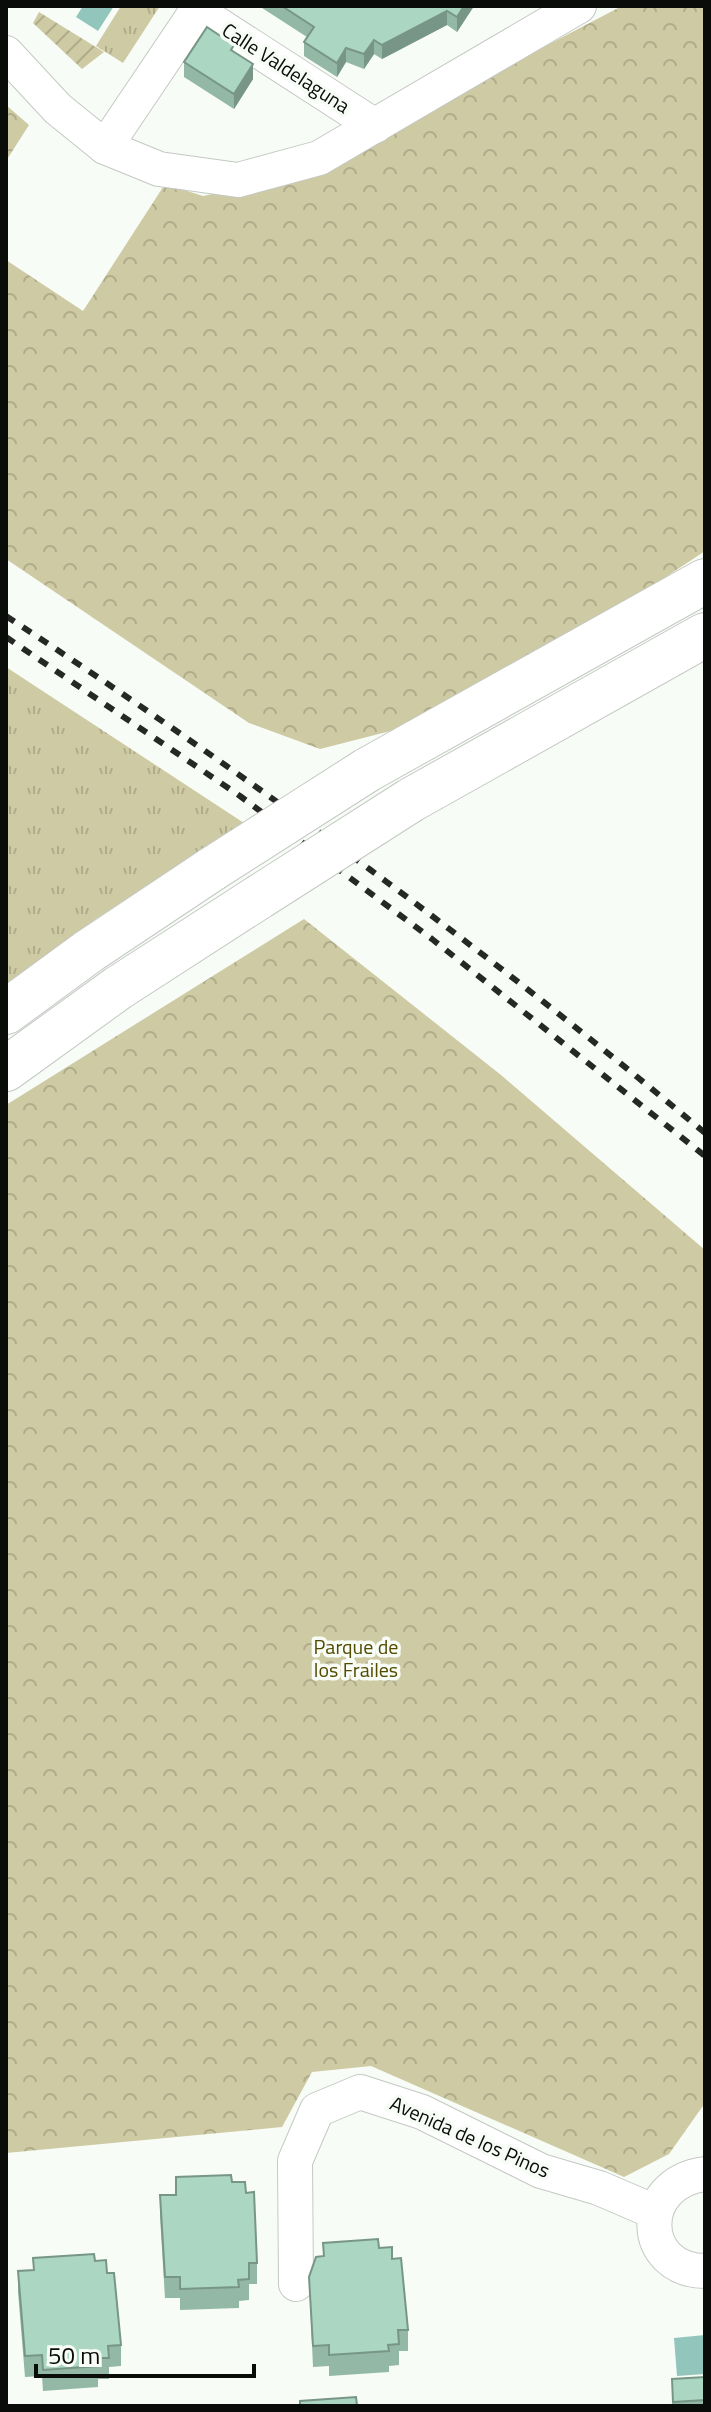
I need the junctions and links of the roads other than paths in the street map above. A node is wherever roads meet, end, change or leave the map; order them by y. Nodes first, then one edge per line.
1 (572, 7) edge
2 (198, 8) edge
3 (6, 53) edge
4 (375, 126) junction
5 (105, 147) junction
6 (705, 581) edge
7 (705, 635) edge
8 (6, 1012) edge
9 (6, 1069) edge
10 (705, 2174) edge
11 (655, 2212) junction
12 (705, 2271) edge
13 (296, 2284) dead end

1 - 4 street
2 - 4 street, Calle Valdelaguna
2 - 5 street
3 - 5 street
4 - 5 street
6 - 8 highway, bridge
7 - 9 highway, bridge
10 - 11 street
11 - 12 street
11 - 13 street, Avenida de los Pinos

